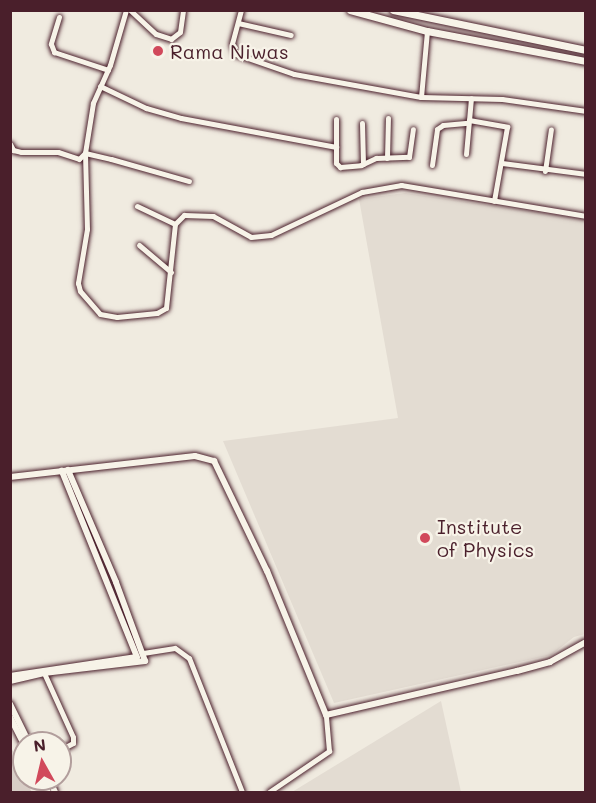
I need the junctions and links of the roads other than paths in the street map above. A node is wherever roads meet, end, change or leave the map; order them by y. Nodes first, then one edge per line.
1 (128, 10) edge
2 (183, 10) edge
3 (241, 10) edge
4 (350, 10) edge
5 (393, 10) edge
6 (361, 12) edge
7 (415, 14) edge
8 (59, 17) dead end
9 (238, 22) junction
10 (427, 31) junction
11 (291, 35) dead end
12 (585, 50) edge
13 (585, 61) edge
14 (108, 70) junction
15 (100, 86) junction
16 (421, 97) junction
17 (471, 98) junction
18 (585, 111) edge
19 (388, 118) dead end
20 (336, 119) dead end
21 (469, 122) junction
22 (362, 123) dead end
23 (413, 129) dead end
24 (551, 129) dead end
25 (10, 144) edge
26 (336, 147) junction
27 (85, 153) junction
28 (466, 154) dead end
29 (387, 158) junction
30 (502, 163) junction
31 (363, 164) junction
32 (432, 165) dead end
33 (545, 171) junction
34 (585, 174) edge
35 (189, 181) dead end
36 (494, 201) junction
37 (137, 206) dead end
38 (585, 216) edge
39 (175, 224) junction
40 (139, 245) dead end
41 (171, 272) junction
42 (65, 471) junction
43 (10, 477) edge
44 (585, 642) edge
45 (143, 653) junction
46 (44, 673) junction
47 (10, 676) edge
48 (10, 681) edge
49 (10, 704) edge
50 (326, 715) junction
51 (10, 717) edge
52 (17, 731) edge
53 (23, 731) edge
54 (71, 731) edge
55 (242, 792) edge
56 (270, 792) edge

1 - 2 street
1 - 14 street
3 - 9 street
4 - 6 main road
5 - 7 main road
6 - 10 main road
7 - 12 main road
8 - 14 street
9 - 11 street
9 - 16 street
10 - 13 main road
10 - 16 street
14 - 15 street
15 - 26 street
15 - 27 street
16 - 17 street
17 - 18 street
17 - 21 street
19 - 29 street
20 - 26 street
21 - 28 street
21 - 30 street
21 - 32 street
22 - 31 street
23 - 29 street
24 - 33 street
25 - 27 street
26 - 31 street
27 - 35 street
27 - 41 street
29 - 31 street
30 - 33 street
30 - 36 street
33 - 34 street
36 - 38 street
36 - 39 street
37 - 39 street
39 - 41 street
40 - 41 street
42 - 43 street
42 - 45 street
42 - 47 street
42 - 50 street
44 - 50 street
45 - 46 street
45 - 55 street
46 - 48 street
46 - 54 street
49 - 53 street
50 - 56 street
51 - 52 street

